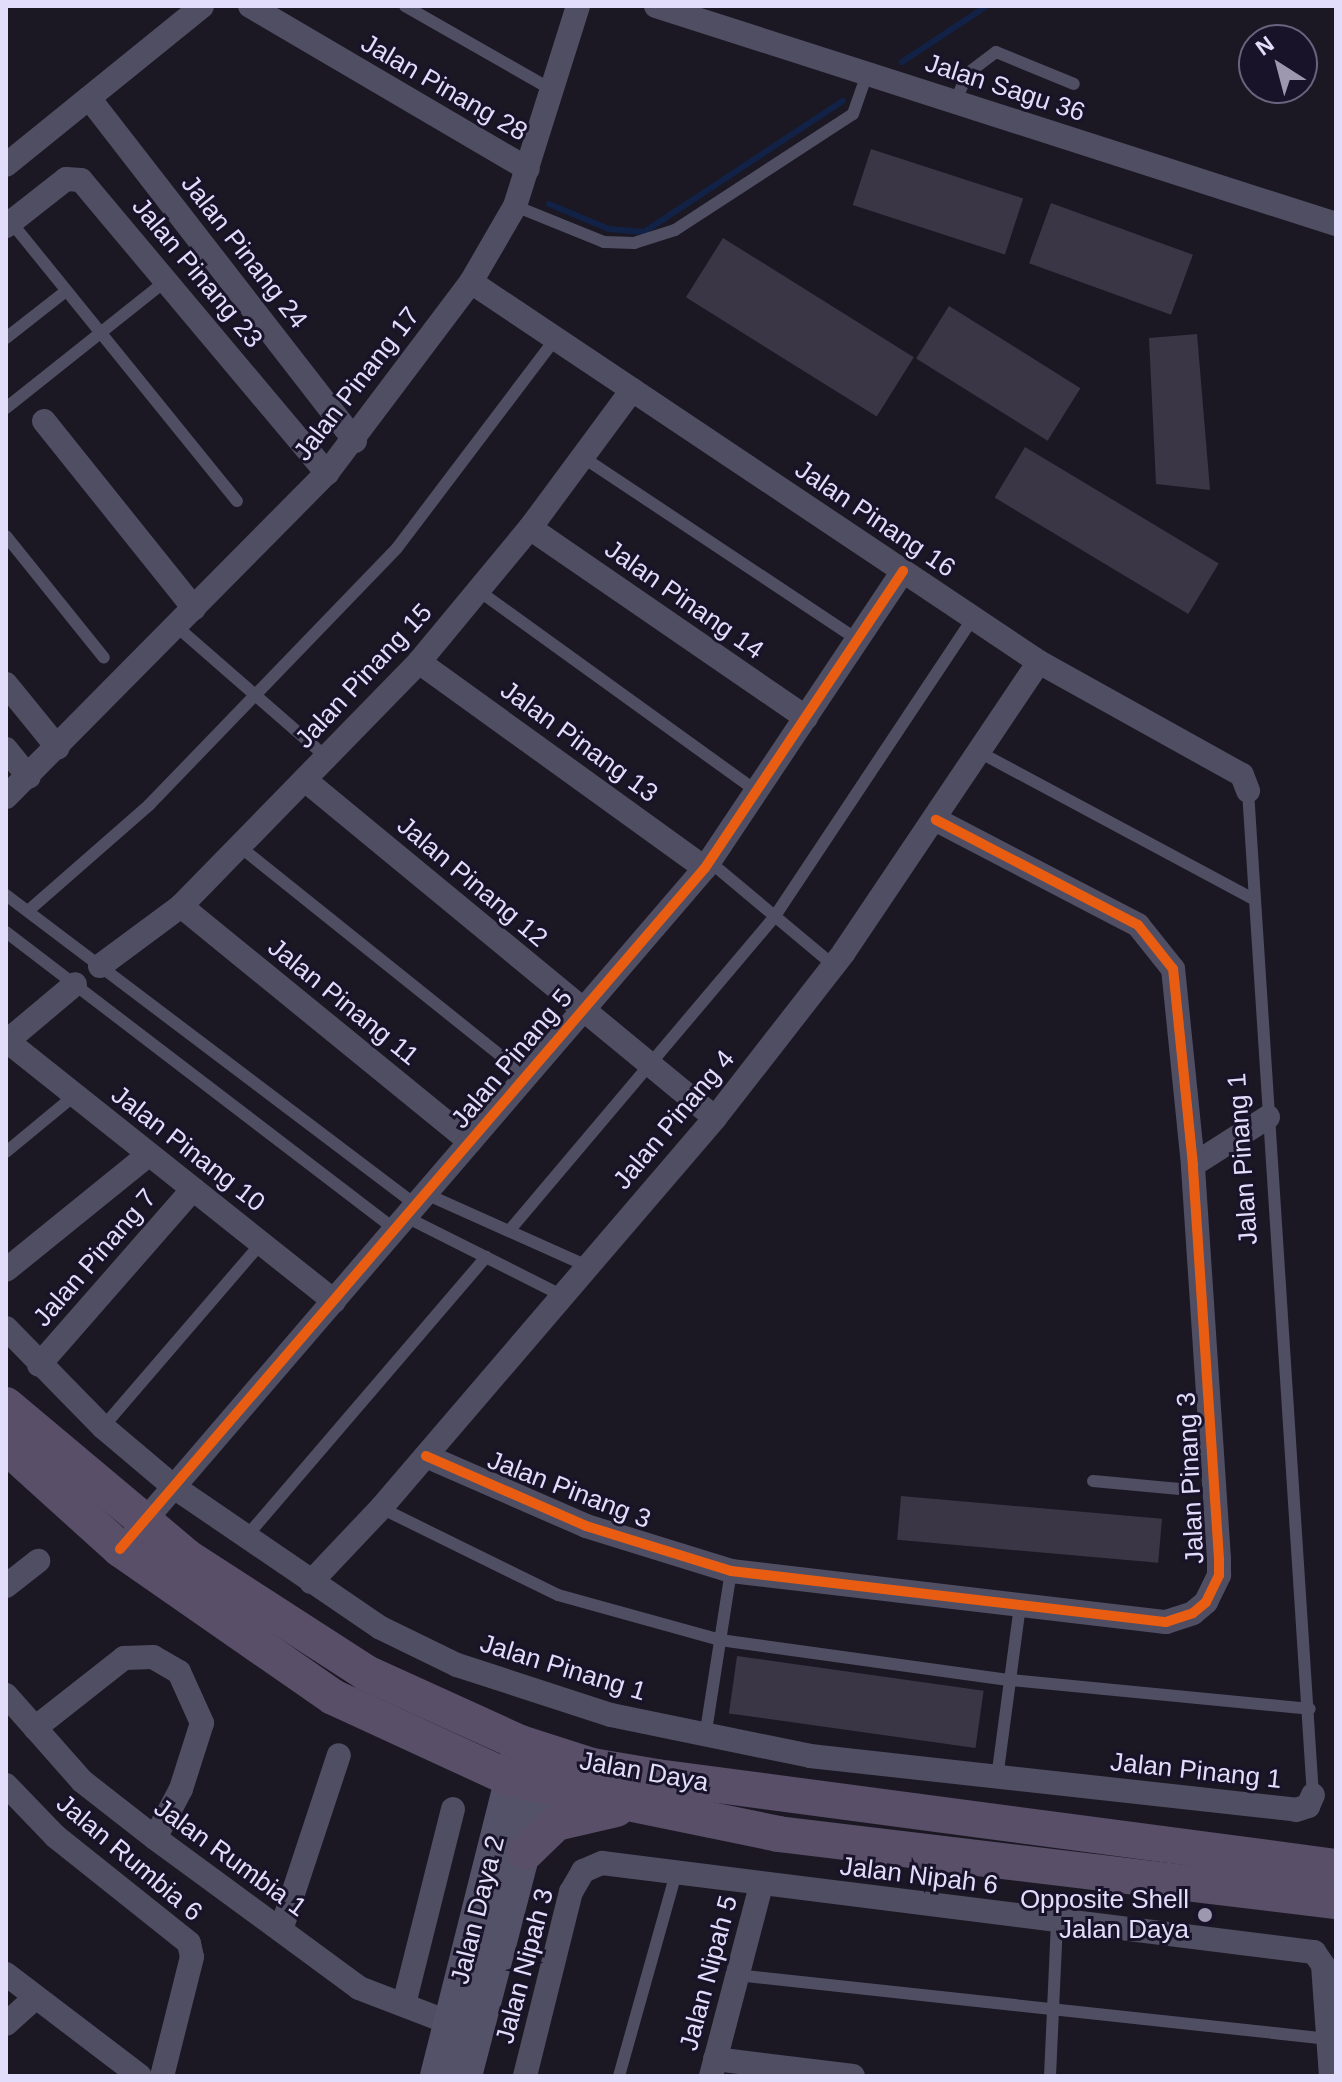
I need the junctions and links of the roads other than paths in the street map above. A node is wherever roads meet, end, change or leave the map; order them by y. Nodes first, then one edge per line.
1 (202, 6) edge
2 (250, 6) edge
3 (405, 6) edge
4 (578, 6) edge
5 (656, 6) edge
6 (867, 74) junction
7 (1074, 84) dead end
8 (552, 90) junction
9 (89, 98) junction
10 (955, 102) junction
11 (6, 165) edge
12 (528, 169) junction
13 (515, 206) junction
14 (8, 224) edge
15 (1336, 224) edge
16 (168, 279) junction
17 (471, 282) junction
18 (66, 291) junction
19 (100, 333) junction
20 (6, 338) edge
21 (555, 339) junction
22 (632, 390) junction
23 (6, 408) edge
24 (44, 421) dead end
25 (355, 441) junction
26 (581, 456) junction
27 (327, 473) junction
28 (237, 501) dead end
29 (530, 528) junction
30 (6, 536) edge
31 (903, 571) junction
32 (479, 591) junction
33 (194, 608) junction
34 (973, 618) junction
35 (176, 626) junction
36 (858, 640) junction
37 (104, 658) dead end
38 (419, 662) junction
39 (1039, 662) junction
40 (6, 684) edge
41 (256, 696) junction
42 (806, 718) junction
43 (58, 748) junction
44 (6, 749) edge
45 (981, 753) junction
46 (326, 757) junction
47 (29, 777) junction
48 (305, 780) junction
49 (1248, 791) joint
50 (758, 792) junction
51 (6, 797) edge
52 (936, 820) junction
53 (239, 846) junction
54 (708, 865) junction
55 (6, 895) edge
56 (1253, 899) junction
57 (181, 906) junction
58 (28, 911) junction
59 (775, 916) junction
60 (6, 932) edge
61 (833, 965) junction
62 (100, 966) junction
63 (75, 984) junction
64 (582, 1010) junction
65 (6, 1042) edge
66 (650, 1065) junction
67 (526, 1076) junction
68 (75, 1095) junction
69 (1268, 1117) junction
70 (715, 1118) junction
71 (470, 1142) junction
72 (6, 1152) edge
73 (148, 1155) junction
74 (1193, 1165) junction
75 (193, 1189) junction
76 (411, 1211) junction
77 (509, 1231) junction
78 (262, 1242) junction
79 (486, 1257) junction
80 (589, 1267) junction
81 (6, 1270) edge
82 (563, 1296) junction
83 (334, 1301) junction
84 (6, 1328) edge
85 (39, 1365) junction
86 (6, 1405) edge
87 (103, 1427) junction
88 (6, 1446) edge
89 (426, 1456) junction
90 (1093, 1481) dead end
91 (174, 1487) junction
92 (1180, 1489) dead end
93 (381, 1508) junction
94 (144, 1523) junction
95 (246, 1537) junction
96 (120, 1549) junction
97 (38, 1561) dead end
98 (731, 1571) junction
99 (311, 1582) junction
100 (6, 1586) edge
101 (1020, 1606) junction
102 (720, 1640) junction
103 (1010, 1680) junction
104 (6, 1695) edge
105 (1310, 1709) junction
106 (35, 1728) junction
107 (705, 1737) junction
108 (339, 1755) dead end
109 (531, 1765) junction
110 (997, 1778) junction
111 (6, 1785) edge
112 (1313, 1795) joint
113 (629, 1806) junction
114 (453, 1809) dead end
115 (155, 1838) junction
116 (526, 1852) junction
117 (1336, 1867) edge
118 (583, 1871) joint
119 (676, 1873) junction
120 (761, 1885) junction
121 (1336, 1901) edge
122 (1057, 1920) junction
123 (281, 1930) junction
124 (6, 1974) edge
125 (737, 1975) junction
126 (35, 1998) junction
127 (404, 2004) junction
128 (1053, 2007) junction
129 (450, 2023) junction
130 (6, 2024) edge
131 (1329, 2039) junction
132 (713, 2068) edge
133 (798, 2072) edge
134 (140, 2076) edge
135 (162, 2076) edge
136 (436, 2076) edge
137 (466, 2076) edge
138 (525, 2076) edge
139 (619, 2076) edge
140 (853, 2076) edge
141 (1050, 2076) edge
142 (1331, 2076) edge

1 - 9 street
2 - 12 street, Jalan Pinang 28
3 - 8 lane
4 - 8 street, Jalan Pinang 17
5 - 6 street, Jalan Sagu 36
6 - 10 street, Jalan Sagu 36
6 - 13 lane
7 - 10 lane
8 - 12 street, Jalan Pinang 17
9 - 11 street
9 - 25 street, Jalan Pinang 24
10 - 15 street, Jalan Sagu 36
12 - 13 street, Jalan Pinang 17
13 - 17 street, Jalan Pinang 17
14 - 16 street, Jalan Pinang 23
14 - 18 lane
16 - 19 lane
16 - 27 street, Jalan Pinang 23
17 - 21 street, Jalan Pinang 16
17 - 25 street, Jalan Pinang 17
18 - 19 lane
18 - 20 lane
19 - 23 lane
19 - 28 lane
21 - 22 street, Jalan Pinang 16
21 - 41 lane
22 - 26 street, Jalan Pinang 15
22 - 31 street, Jalan Pinang 16
24 - 33 street
25 - 27 street, Jalan Pinang 17
26 - 29 street, Jalan Pinang 15
26 - 36 lane
27 - 33 street, Jalan Pinang 17
29 - 32 street, Jalan Pinang 15
29 - 42 street, Jalan Pinang 14
30 - 37 lane
31 - 34 street, Jalan Pinang 16
31 - 36 street, Jalan Pinang 5
32 - 38 street, Jalan Pinang 15
32 - 50 lane
33 - 35 street, Jalan Pinang 17
34 - 39 street, Jalan Pinang 16
34 - 59 lane
35 - 41 lane
35 - 43 street, Jalan Pinang 17
36 - 42 street, Jalan Pinang 5
38 - 46 street, Jalan Pinang 15
38 - 54 street, Jalan Pinang 13
39 - 45 street, Jalan Pinang 4
39 - 49 street, Jalan Pinang 16
40 - 43 street
41 - 46 lane
41 - 58 lane
42 - 50 street, Jalan Pinang 5
43 - 47 street, Jalan Pinang 17
44 - 47 street
45 - 52 street, Jalan Pinang 4
45 - 56 lane
46 - 48 street, Jalan Pinang 15
47 - 51 street, Jalan Pinang 17
48 - 53 street, Jalan Pinang 15
48 - 64 street, Jalan Pinang 12
49 - 56 lane, Jalan Pinang 1
50 - 54 street, Jalan Pinang 5
52 - 61 street, Jalan Pinang 4
52 - 74 street, Jalan Pinang 3
53 - 57 street, Jalan Pinang 15
53 - 67 lane
54 - 59 lane
54 - 64 street, Jalan Pinang 5
55 - 58 lane
56 - 69 lane, Jalan Pinang 1
57 - 62 street, Jalan Pinang 15
57 - 71 street, Jalan Pinang 11
58 - 62 lane
59 - 61 lane
59 - 66 lane
60 - 63 lane
61 - 70 street, Jalan Pinang 4
62 - 76 lane
63 - 65 street
63 - 76 lane
64 - 66 street, Jalan Pinang 12
64 - 67 street, Jalan Pinang 5
65 - 68 street, Jalan Pinang 10
66 - 70 street, Jalan Pinang 12
66 - 77 lane
67 - 71 street, Jalan Pinang 5
68 - 72 lane
68 - 73 street, Jalan Pinang 10
69 - 74 street
69 - 105 lane, Jalan Pinang 1
70 - 80 street, Jalan Pinang 4
71 - 76 street, Jalan Pinang 5
73 - 75 street, Jalan Pinang 10
73 - 81 street
74 - 101 street, Jalan Pinang 3
75 - 78 street, Jalan Pinang 10
75 - 85 street, Jalan Pinang 7
76 - 77 lane
76 - 79 lane
76 - 83 street, Jalan Pinang 5
77 - 80 lane
78 - 83 street, Jalan Pinang 10
78 - 87 lane
79 - 82 lane
79 - 95 lane
80 - 82 street, Jalan Pinang 4
82 - 89 street, Jalan Pinang 4
83 - 91 street, Jalan Pinang 5
84 - 85 street, Jalan Pinang 1
85 - 87 street, Jalan Pinang 1
86 - 94 main road, Jalan Daya
87 - 91 street, Jalan Pinang 1
88 - 96 main road, Jalan Daya
89 - 93 street, Jalan Pinang 4
89 - 98 street, Jalan Pinang 3
90 - 92 lane
91 - 94 street, Jalan Pinang 5
91 - 95 street, Jalan Pinang 1
93 - 99 street, Jalan Pinang 4
93 - 102 lane
94 - 96 street, Jalan Pinang 5
94 - 109 main road, Jalan Daya
95 - 99 street, Jalan Pinang 1
96 - 109 main road, Jalan Daya
97 - 100 street
98 - 101 street, Jalan Pinang 3
98 - 102 lane
99 - 107 street, Jalan Pinang 1
101 - 103 lane
102 - 103 lane
102 - 107 lane
103 - 105 lane
103 - 110 lane
104 - 106 street, Jalan Rumbia 1
105 - 112 lane, Jalan Pinang 1
106 - 115 street, Jalan Rumbia 1
106 - 115 street
107 - 110 street, Jalan Pinang 1
108 - 123 street
109 - 113 main road, Jalan Daya
109 - 116 main road, Jalan Daya 2
109 - 117 main road, Jalan Daya
109 - 129 main road, Jalan Daya 2
110 - 112 street, Jalan Pinang 1
111 - 135 street, Jalan Rumbia 6
113 - 116 main road
113 - 121 main road, Jalan Daya
114 - 127 street
115 - 123 street, Jalan Rumbia 1
116 - 137 main road, Jalan Daya 2
118 - 119 street, Jalan Nipah 6
118 - 138 street, Jalan Nipah 3
119 - 120 street, Jalan Nipah 6
119 - 139 lane
120 - 122 street, Jalan Nipah 6
120 - 125 street, Jalan Nipah 5
122 - 128 lane
122 - 131 street, Jalan Nipah 6
123 - 127 street, Jalan Rumbia 1
124 - 126 street
125 - 128 lane
125 - 132 street, Jalan Nipah 5
126 - 130 street
126 - 134 street
127 - 129 street, Jalan Rumbia 1
128 - 131 lane
128 - 141 lane
129 - 136 main road, Jalan Daya 2
131 - 142 street, Jalan Nipah 6
132 - 133 street
133 - 140 street

